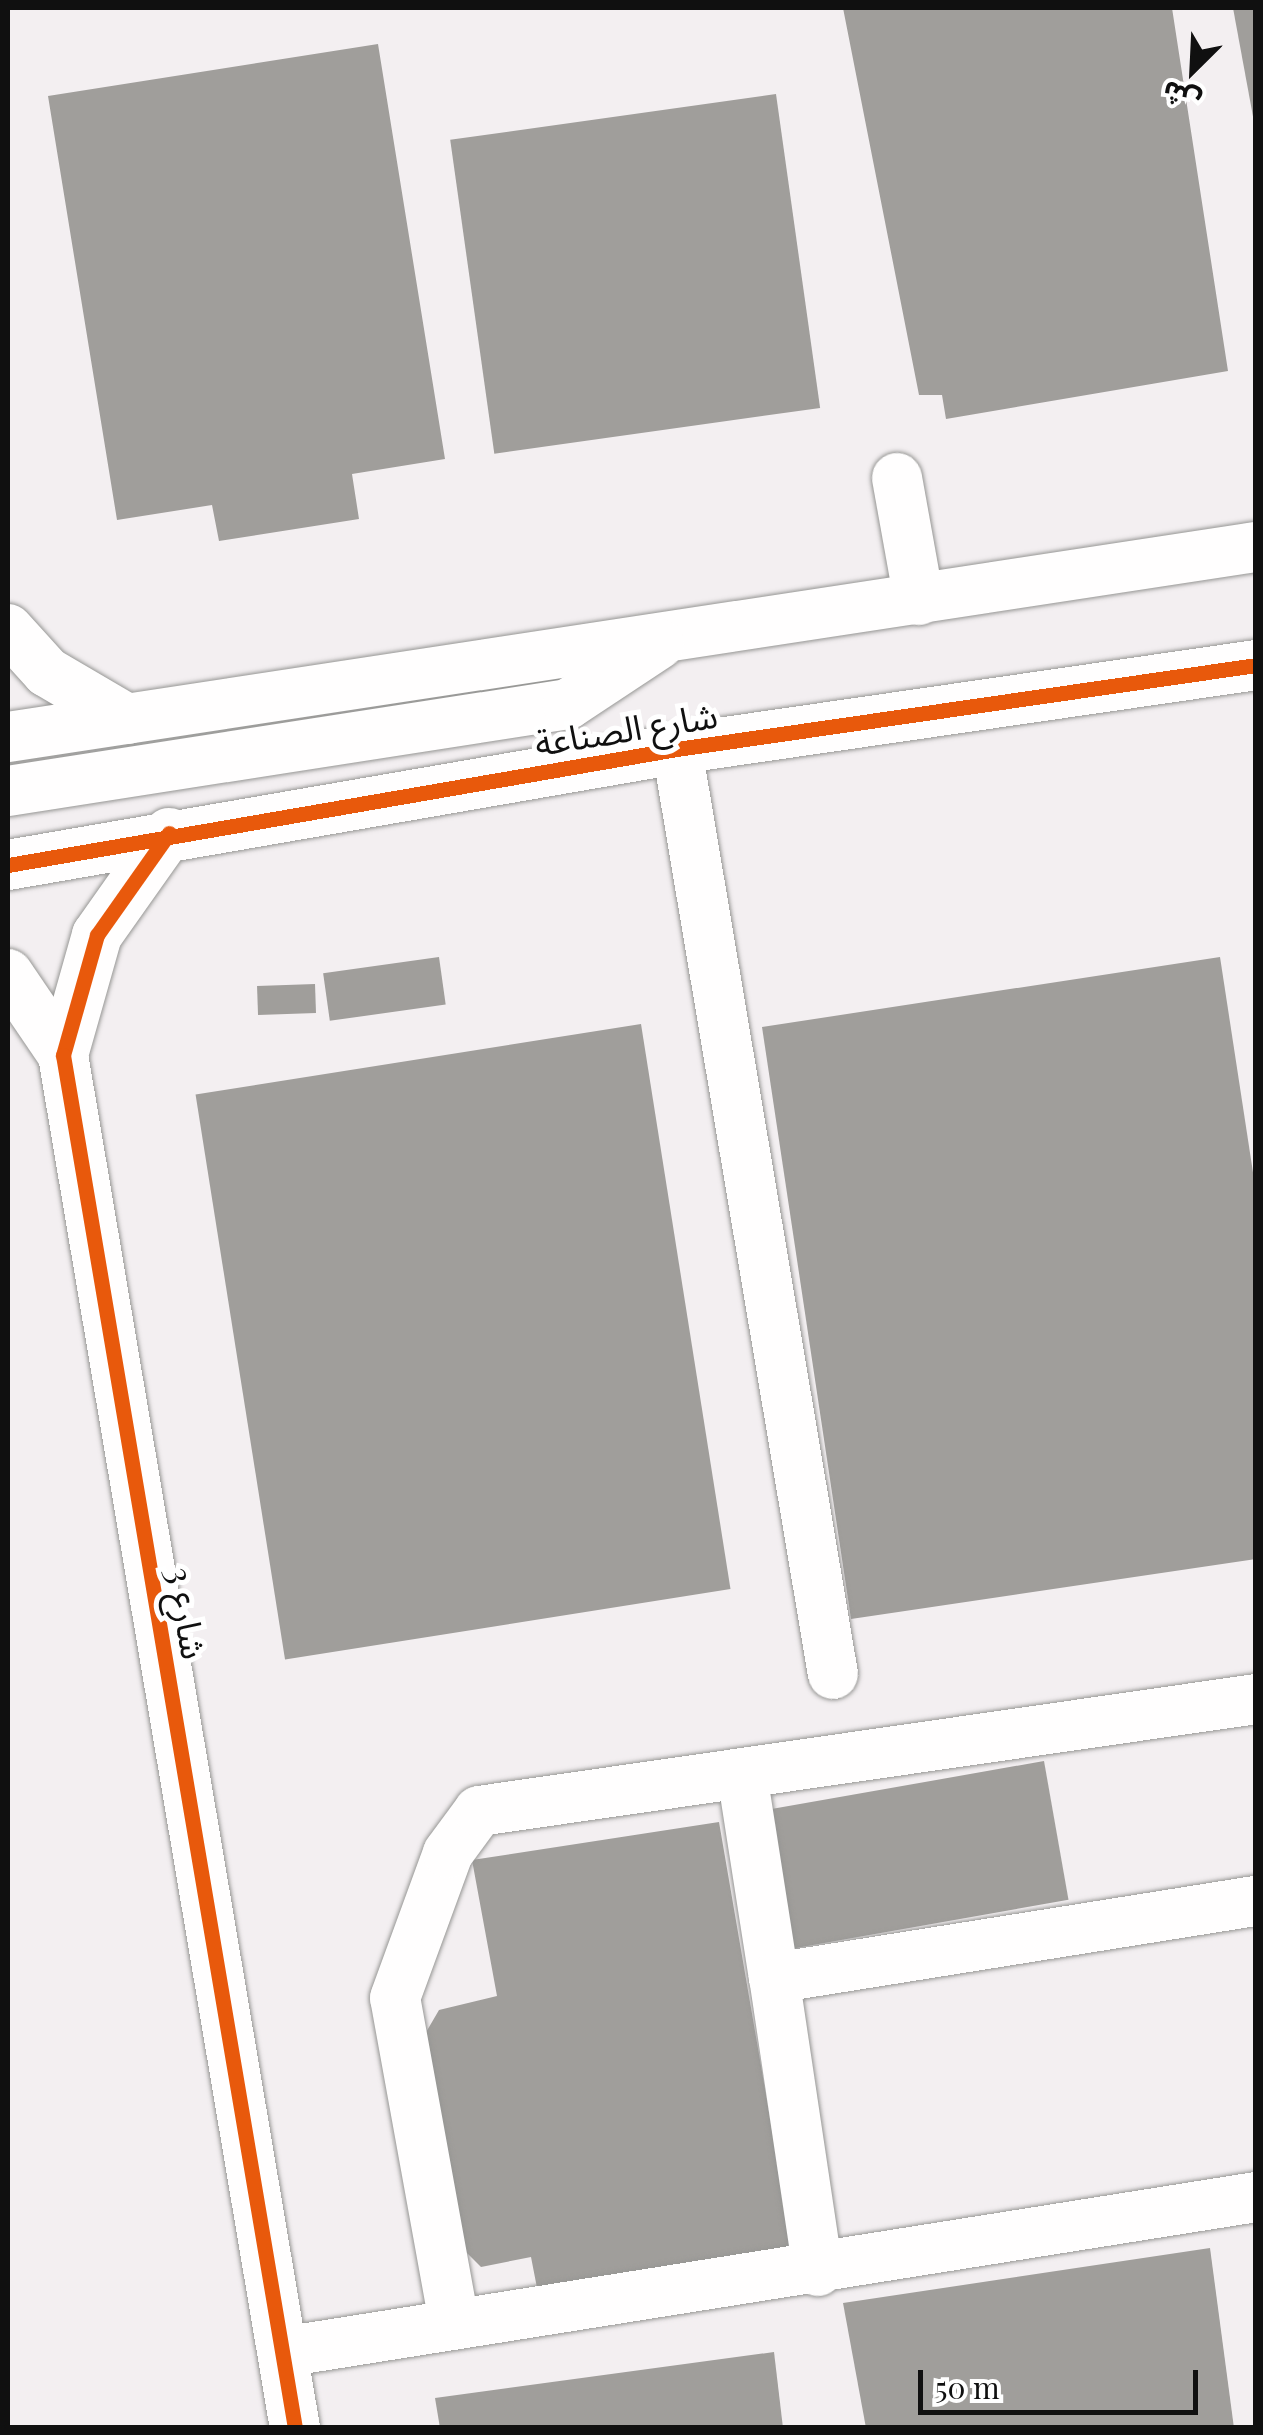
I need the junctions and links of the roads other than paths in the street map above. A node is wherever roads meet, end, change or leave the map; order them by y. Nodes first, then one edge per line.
1 (897, 478) dead end
2 (1256, 547) edge
3 (919, 600) junction
4 (8, 629) edge
5 (672, 636) junction
6 (1256, 665) edge
7 (126, 718) junction
8 (8, 736) edge
9 (677, 749) junction
10 (8, 791) edge
11 (169, 833) junction
12 (8, 865) edge
13 (8, 974) edge
14 (62, 1055) junction
15 (833, 1674) dead end
16 (1256, 1700) edge
17 (742, 1774) junction
18 (1256, 1901) edge
19 (774, 1978) junction
20 (1256, 2197) edge
21 (818, 2271) junction
22 (454, 2322) junction
23 (284, 2352) junction
24 (294, 2428) edge

1 - 3 street
2 - 3 street
3 - 5 street
4 - 7 street
5 - 7 street
5 - 10 street
6 - 9 street, شارع الصناعة
7 - 8 street
9 - 11 street, شارع الصناعة
9 - 15 street
11 - 12 street, شارع الصناعة
11 - 14 street, شارع 3
13 - 14 street, شارع 3
14 - 23 street, شارع 3
16 - 17 street
17 - 19 street
17 - 22 street
18 - 19 street
19 - 21 street
20 - 21 street
21 - 22 street
22 - 23 street
23 - 24 street, شارع 3

